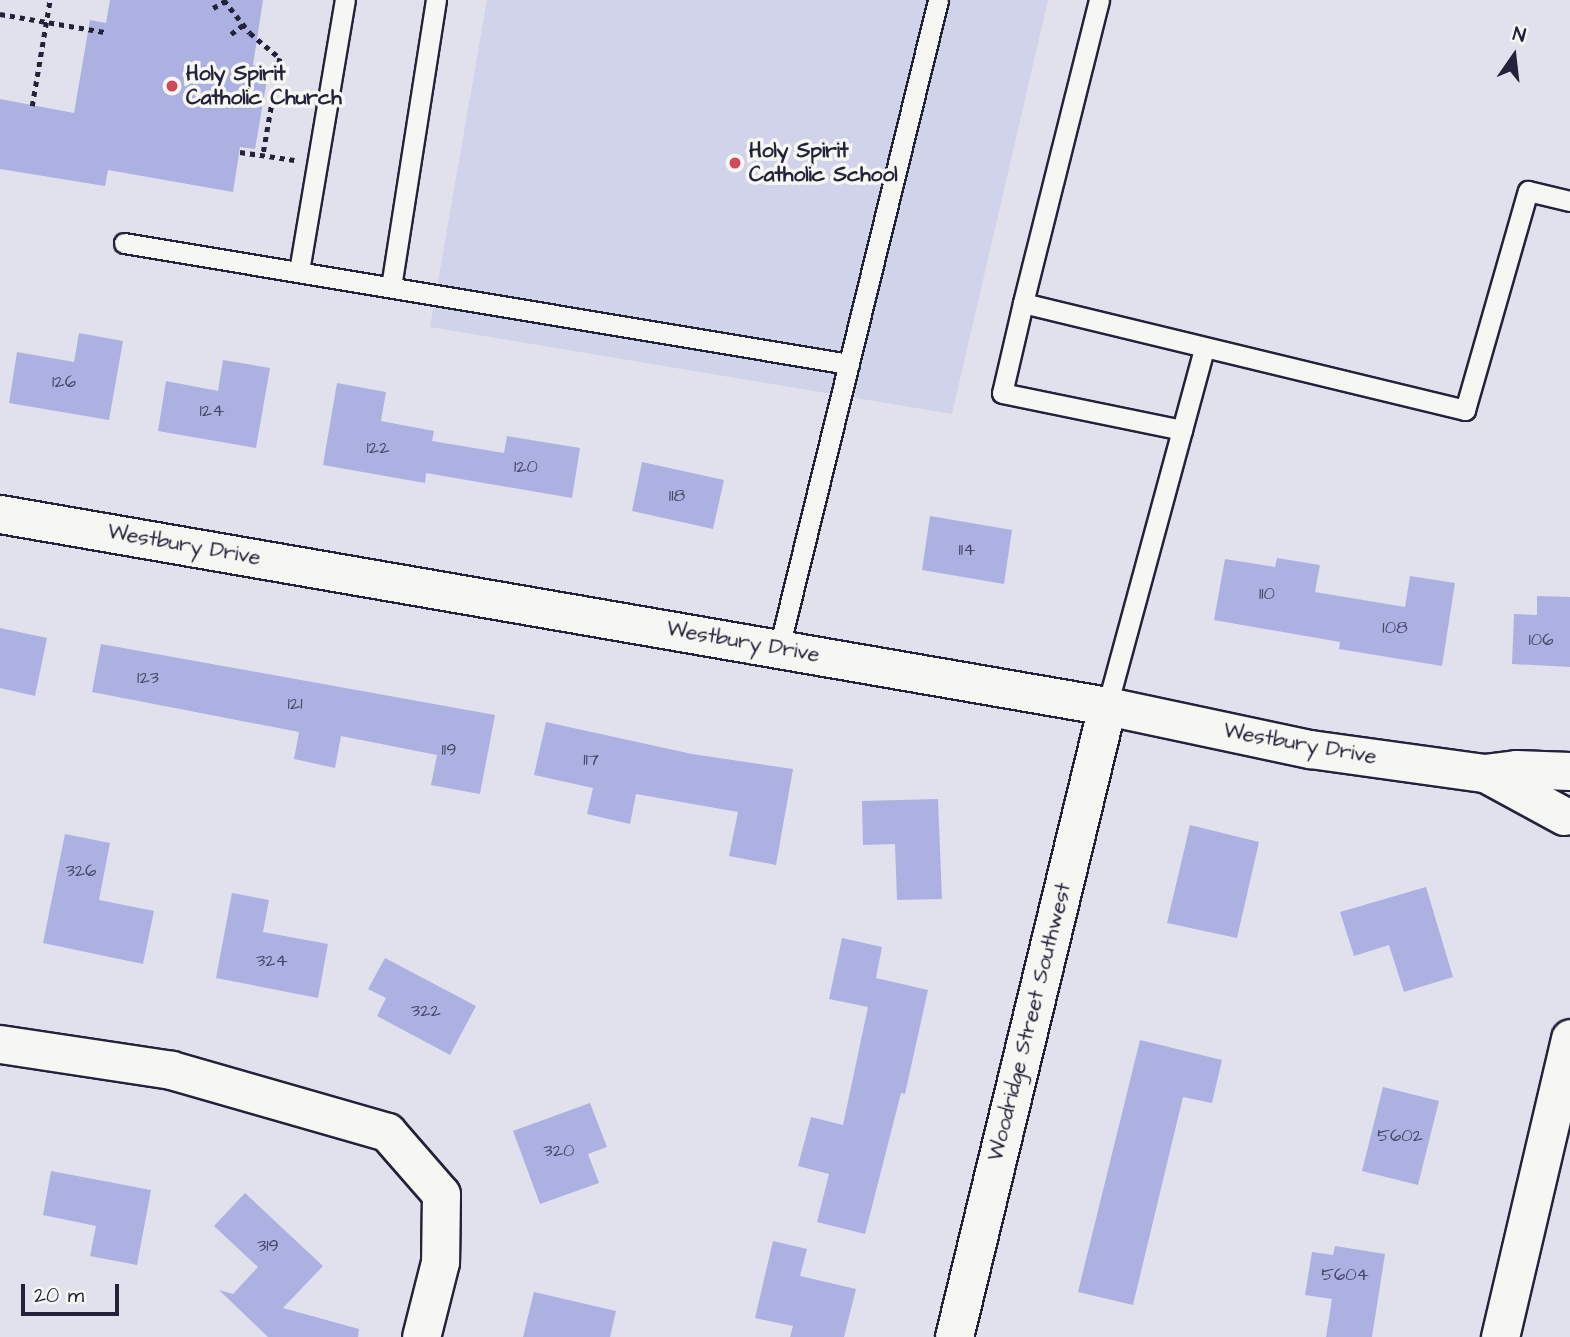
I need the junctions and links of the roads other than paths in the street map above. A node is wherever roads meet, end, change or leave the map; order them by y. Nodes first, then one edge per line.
1 (345, 0) edge
2 (436, 0) edge
3 (938, 0) edge
4 (1100, 0) edge
5 (1570, 201) edge
6 (124, 243) dead end
7 (299, 271) junction
8 (391, 287) junction
9 (1023, 303) junction
10 (1204, 349) junction
11 (849, 364) junction
12 (1182, 430) junction
13 (0, 514) edge
14 (779, 648) junction
15 (1107, 706) junction
16 (1570, 771) edge
17 (1484, 773) junction
18 (1568, 812) edge
19 (1570, 1038) edge
20 (0, 1044) edge
21 (421, 1337) edge
22 (954, 1337) edge
23 (1500, 1337) edge

1 - 7 lane
2 - 8 lane
3 - 11 lane
4 - 9 lane
5 - 10 lane
6 - 7 lane
7 - 8 lane
8 - 11 lane
9 - 10 lane
9 - 12 lane
10 - 12 lane
11 - 14 lane
12 - 15 lane
13 - 14 street, Westbury Drive
14 - 15 street, Westbury Drive
15 - 17 street, Westbury Drive
15 - 22 street, Woodridge Street Southwest
16 - 17 street, Westbury Drive
17 - 18 street, Westbury Drive
19 - 23 street
20 - 21 street

